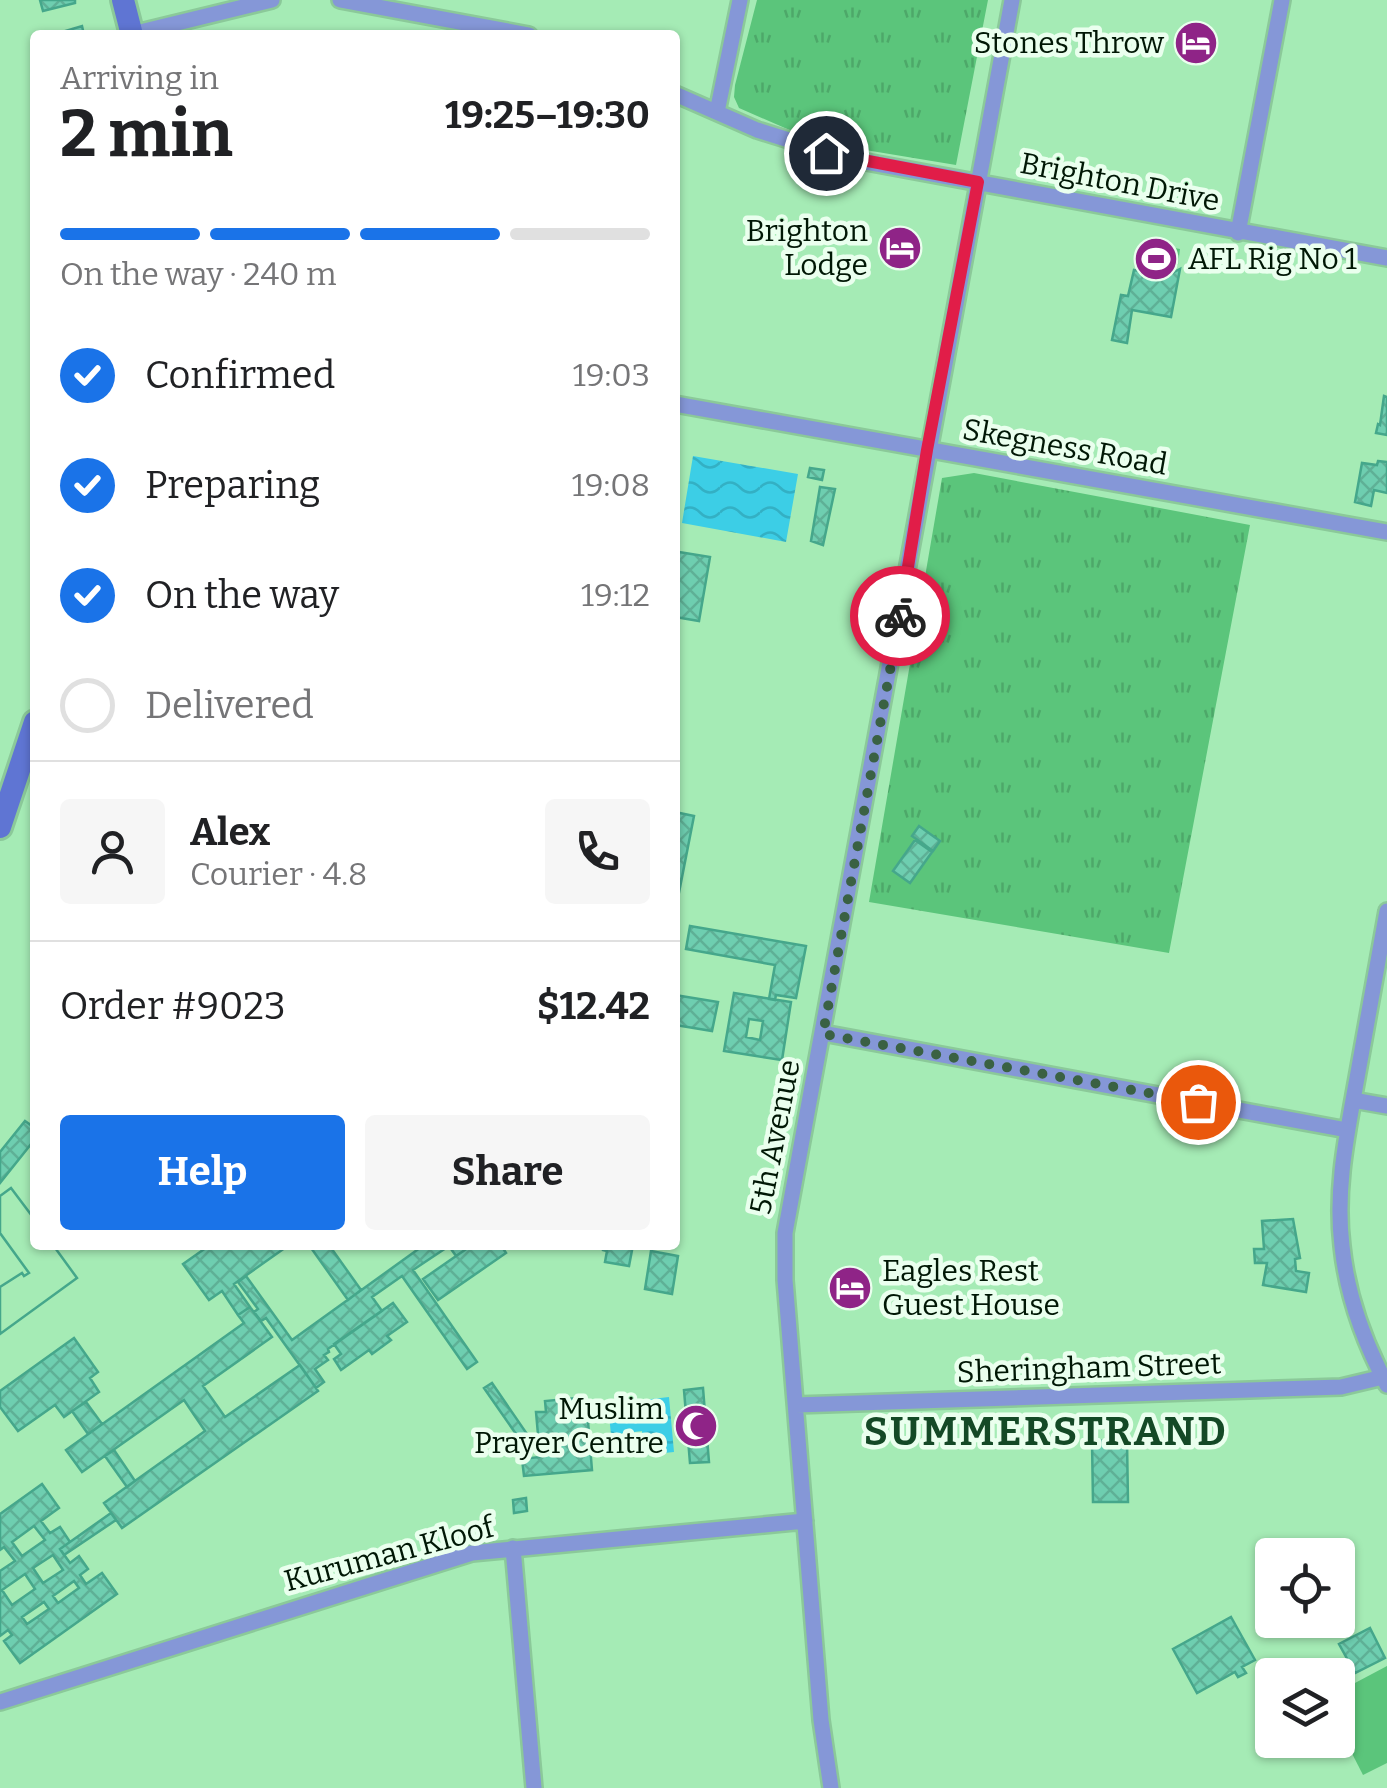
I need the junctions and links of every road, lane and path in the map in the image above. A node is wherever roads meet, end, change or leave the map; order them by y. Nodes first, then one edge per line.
1 (123, 0) edge
2 (272, 0) edge
3 (340, 0) edge
4 (740, 0) edge
5 (1012, 0) edge
6 (1282, 0) edge
7 (408, 6) edge
8 (131, 30) edge
9 (152, 30) edge
10 (508, 30) edge
11 (680, 96) edge
12 (716, 112) junction
13 (978, 182) junction
14 (1238, 233) junction
15 (1387, 258) edge
16 (680, 405) edge
17 (927, 450) junction
18 (1387, 532) edge
19 (30, 737) edge
20 (0, 827) edge
21 (1387, 912) edge
22 (823, 1034) junction
23 (1353, 1100) junction
24 (1387, 1106) edge
25 (1348, 1130) junction
26 (1385, 1381) edge
27 (796, 1405) junction
28 (805, 1521) junction
29 (513, 1548) junction
30 (0, 1702) edge
31 (534, 1788) edge
32 (831, 1788) edge

1 - 8 street
2 - 9 street
3 - 7 street
4 - 12 street
5 - 13 street, 5th Avenue
6 - 14 street
7 - 10 street
11 - 12 street, Brighton Drive
12 - 13 street, Brighton Drive
13 - 14 street, Brighton Drive
13 - 17 street, 5th Avenue
14 - 15 street, Brighton Drive
16 - 17 street, Skegness Road
17 - 18 street, Skegness Road
17 - 22 street, 5th Avenue
19 - 20 street
21 - 23 street
22 - 25 street
22 - 27 street, 5th Avenue
23 - 24 street
23 - 25 street
25 - 26 street
26 - 27 street, Sheringham Street
27 - 28 street, 5th Avenue
28 - 29 street, Kuruman Kloof
28 - 32 street, 5th Avenue
29 - 30 street, Kuruman Kloof
29 - 31 street

